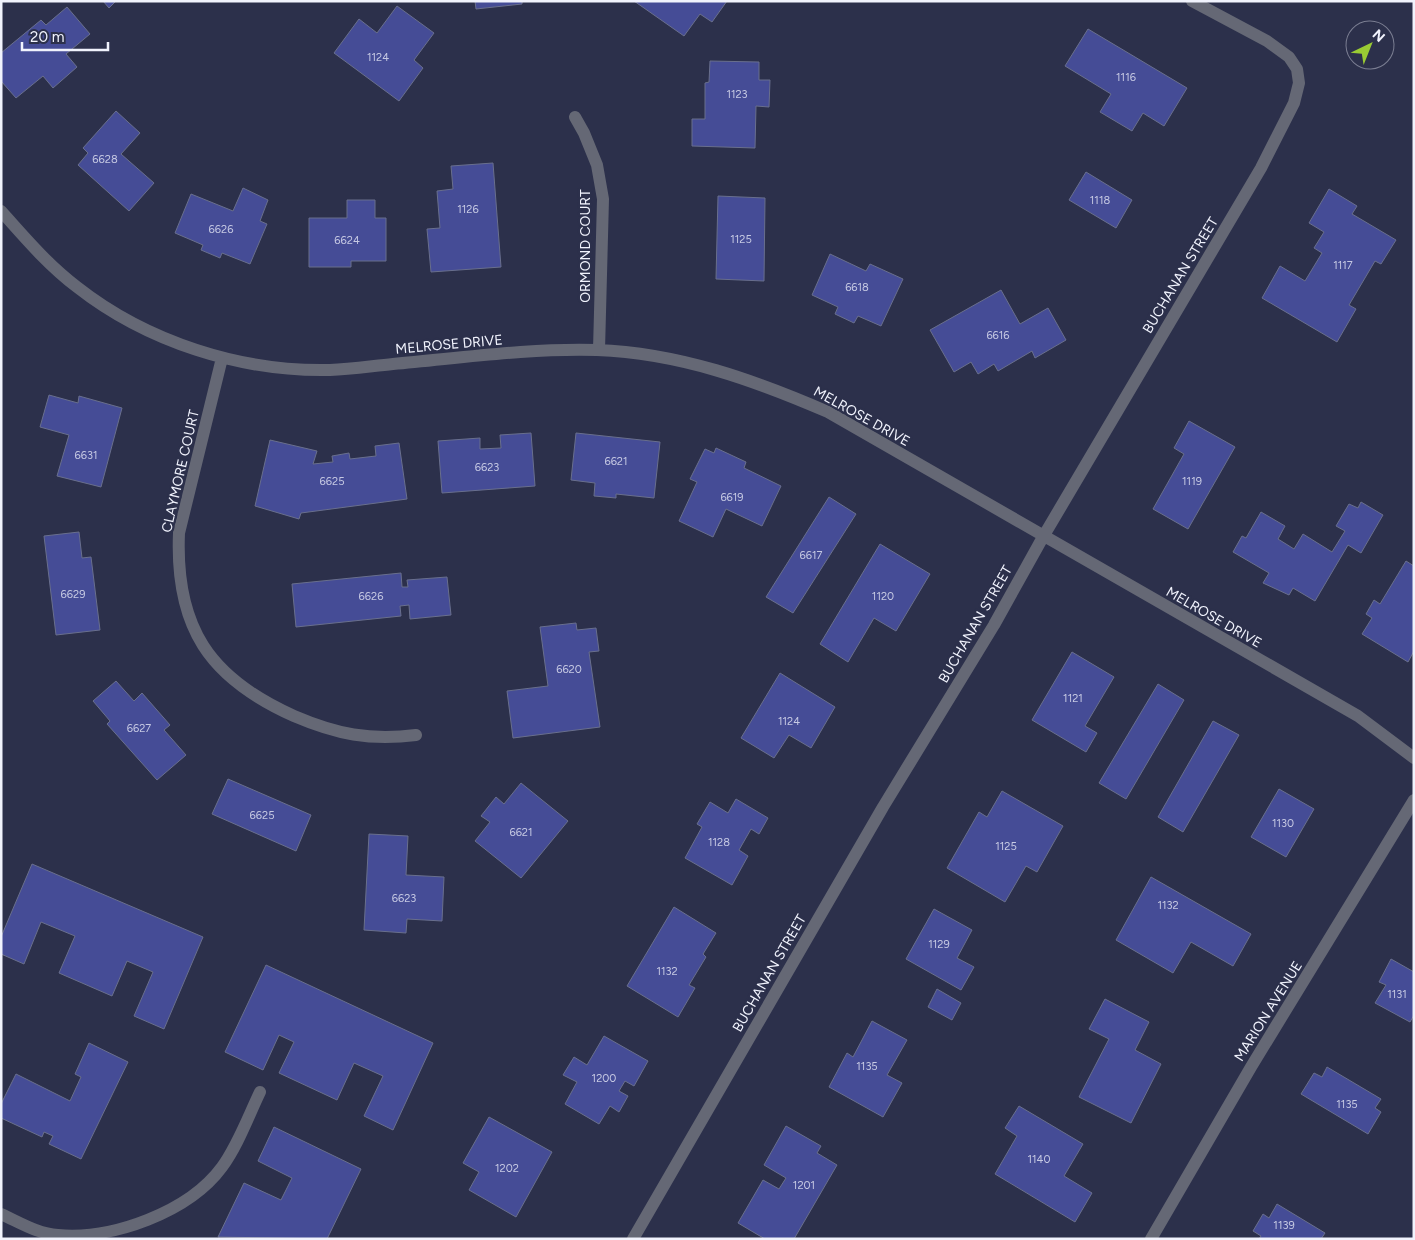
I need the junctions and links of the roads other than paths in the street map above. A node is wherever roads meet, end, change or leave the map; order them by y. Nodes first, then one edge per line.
1 (1192, 1) edge
2 (574, 117) dead end
3 (1, 212) edge
4 (599, 350) junction
5 (222, 358) junction
6 (1043, 537) junction
7 (416, 735) dead end
8 (1414, 758) edge
9 (1414, 800) edge
10 (260, 1092) dead end
11 (1, 1214) edge
12 (633, 1239) edge
13 (1151, 1239) edge

1 - 6 street, BUCHANAN STREET
2 - 4 street, ORMOND COURT
3 - 5 street, MELROSE DRIVE
4 - 5 street, MELROSE DRIVE
4 - 6 street, MELROSE DRIVE
5 - 7 street, CLAYMORE COURT
6 - 8 street, MELROSE DRIVE
6 - 12 street, BUCHANAN STREET
9 - 13 street, MARION AVENUE
10 - 11 street

